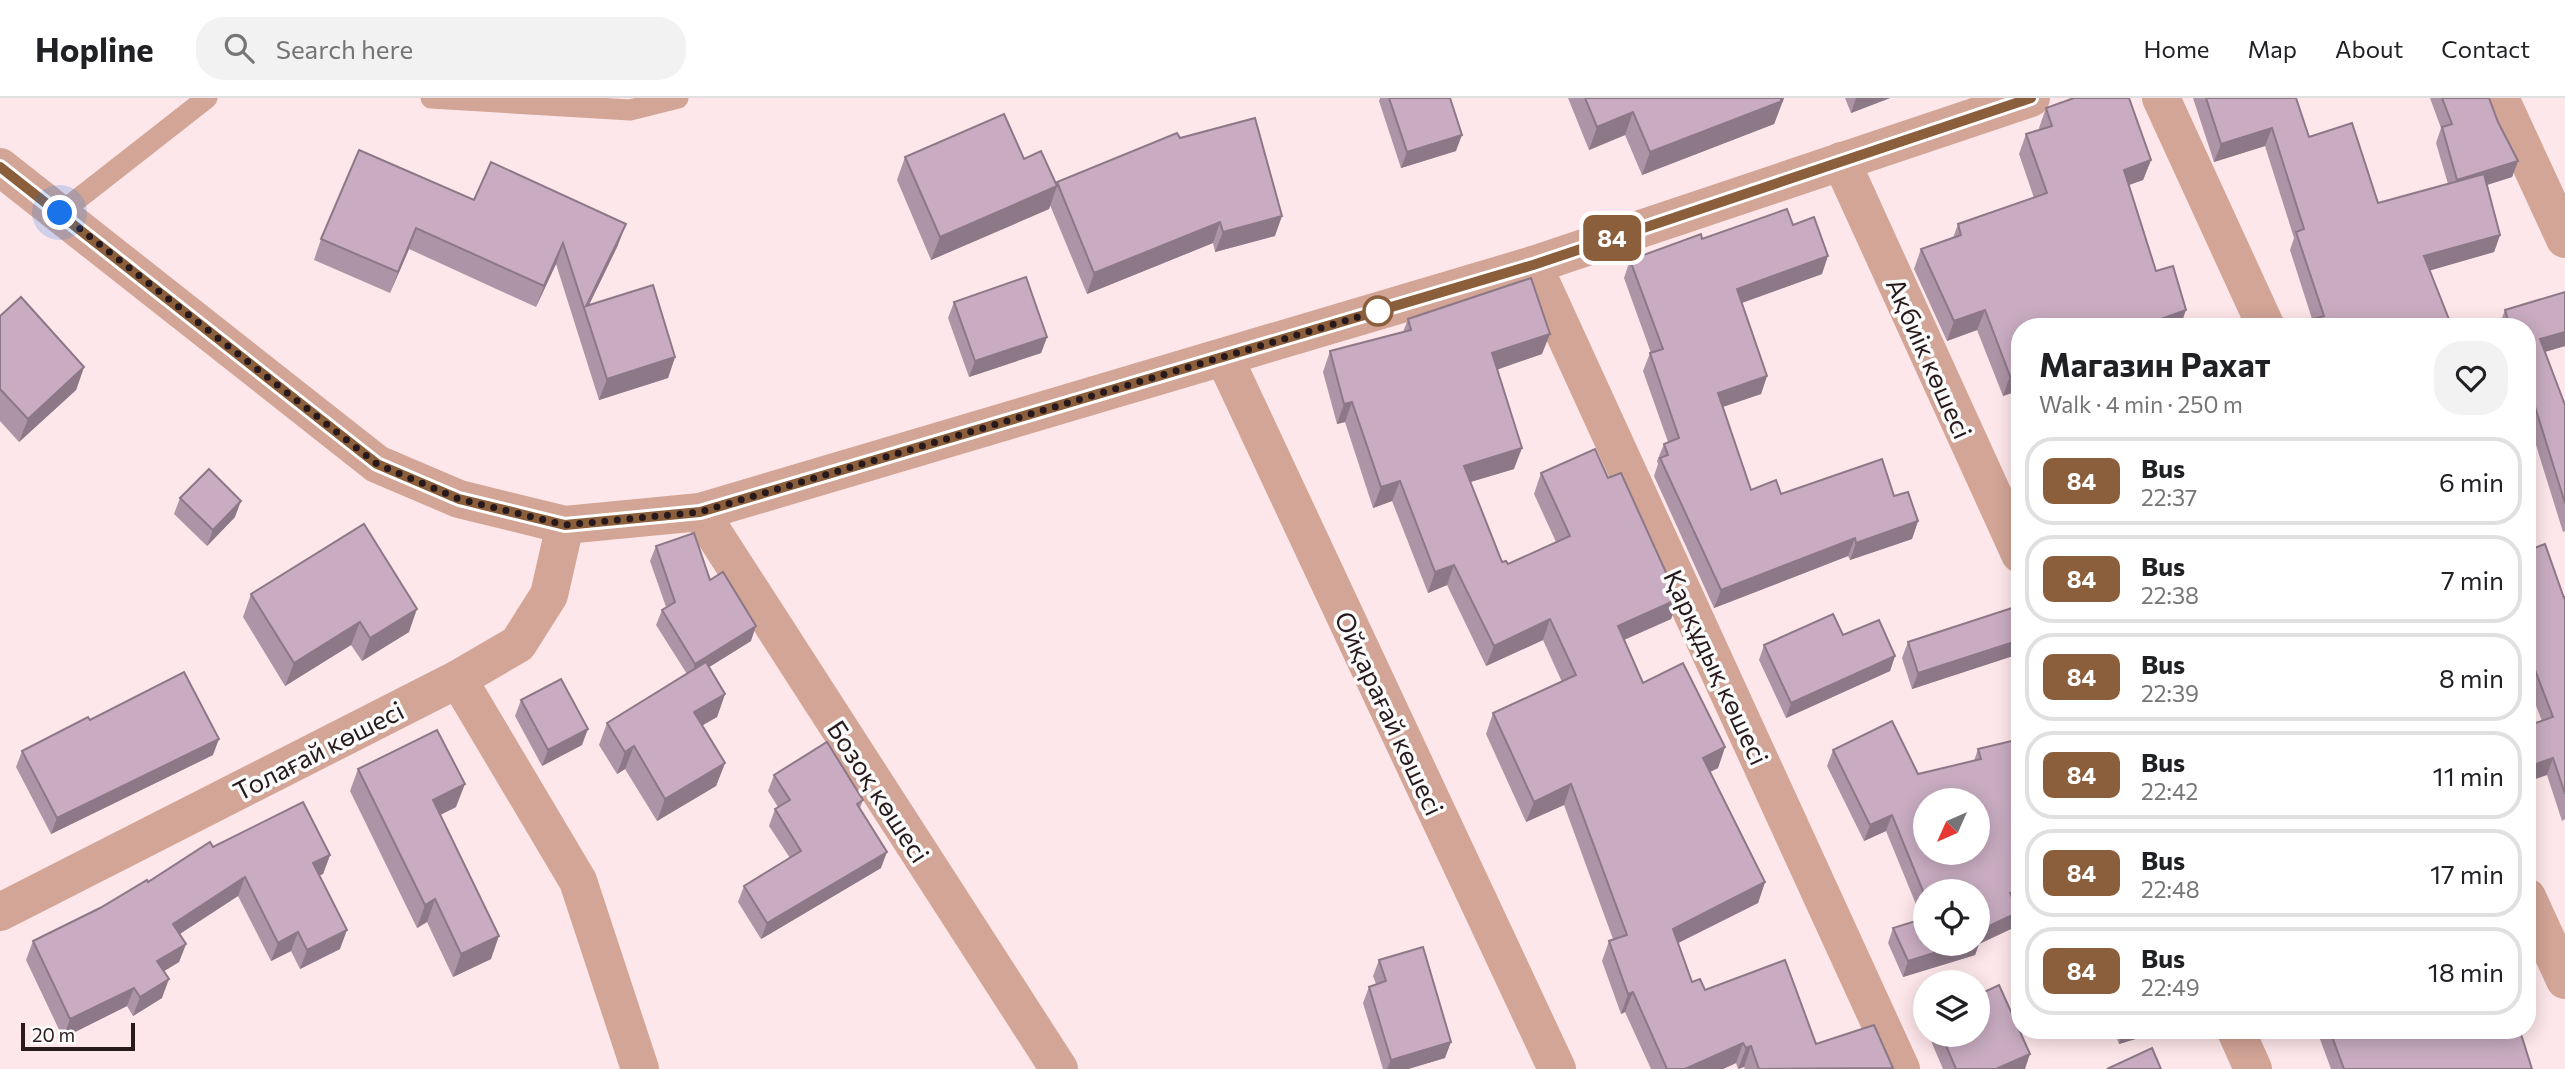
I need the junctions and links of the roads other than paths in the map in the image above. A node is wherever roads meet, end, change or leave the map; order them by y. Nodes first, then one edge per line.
1 (207, 98) edge
2 (431, 98) edge
3 (678, 98) edge
4 (2031, 98) edge
5 (2161, 98) edge
6 (2500, 98) edge
7 (1841, 162) junction
8 (0, 167) edge
9 (60, 213) junction
10 (2565, 240) edge
11 (1533, 265) junction
12 (2262, 318) edge
13 (1224, 357) junction
14 (700, 512) junction
15 (565, 525) junction
16 (2011, 534) edge
17 (458, 679) junction
18 (0, 912) edge
19 (2536, 917) edge
20 (2565, 981) edge
21 (2240, 1039) edge
22 (640, 1069) edge
23 (1059, 1069) edge
24 (1557, 1069) edge
25 (1901, 1069) edge
26 (2253, 1069) edge

1 - 9 lane
2 - 3 lane
4 - 7 street
5 - 12 street
6 - 10 street
7 - 11 street
7 - 16 street, Ақбиік көшесі
8 - 9 street
9 - 15 street
11 - 13 street
11 - 25 street, Қарқұдық көшесі
13 - 14 street
13 - 24 street, Ойқарағай көшесі
14 - 15 street
14 - 23 street, Бозоқ көшесі
15 - 17 street, Толағай көшесі
17 - 18 street, Толағай көшесі
17 - 22 street
19 - 20 street
21 - 26 street

